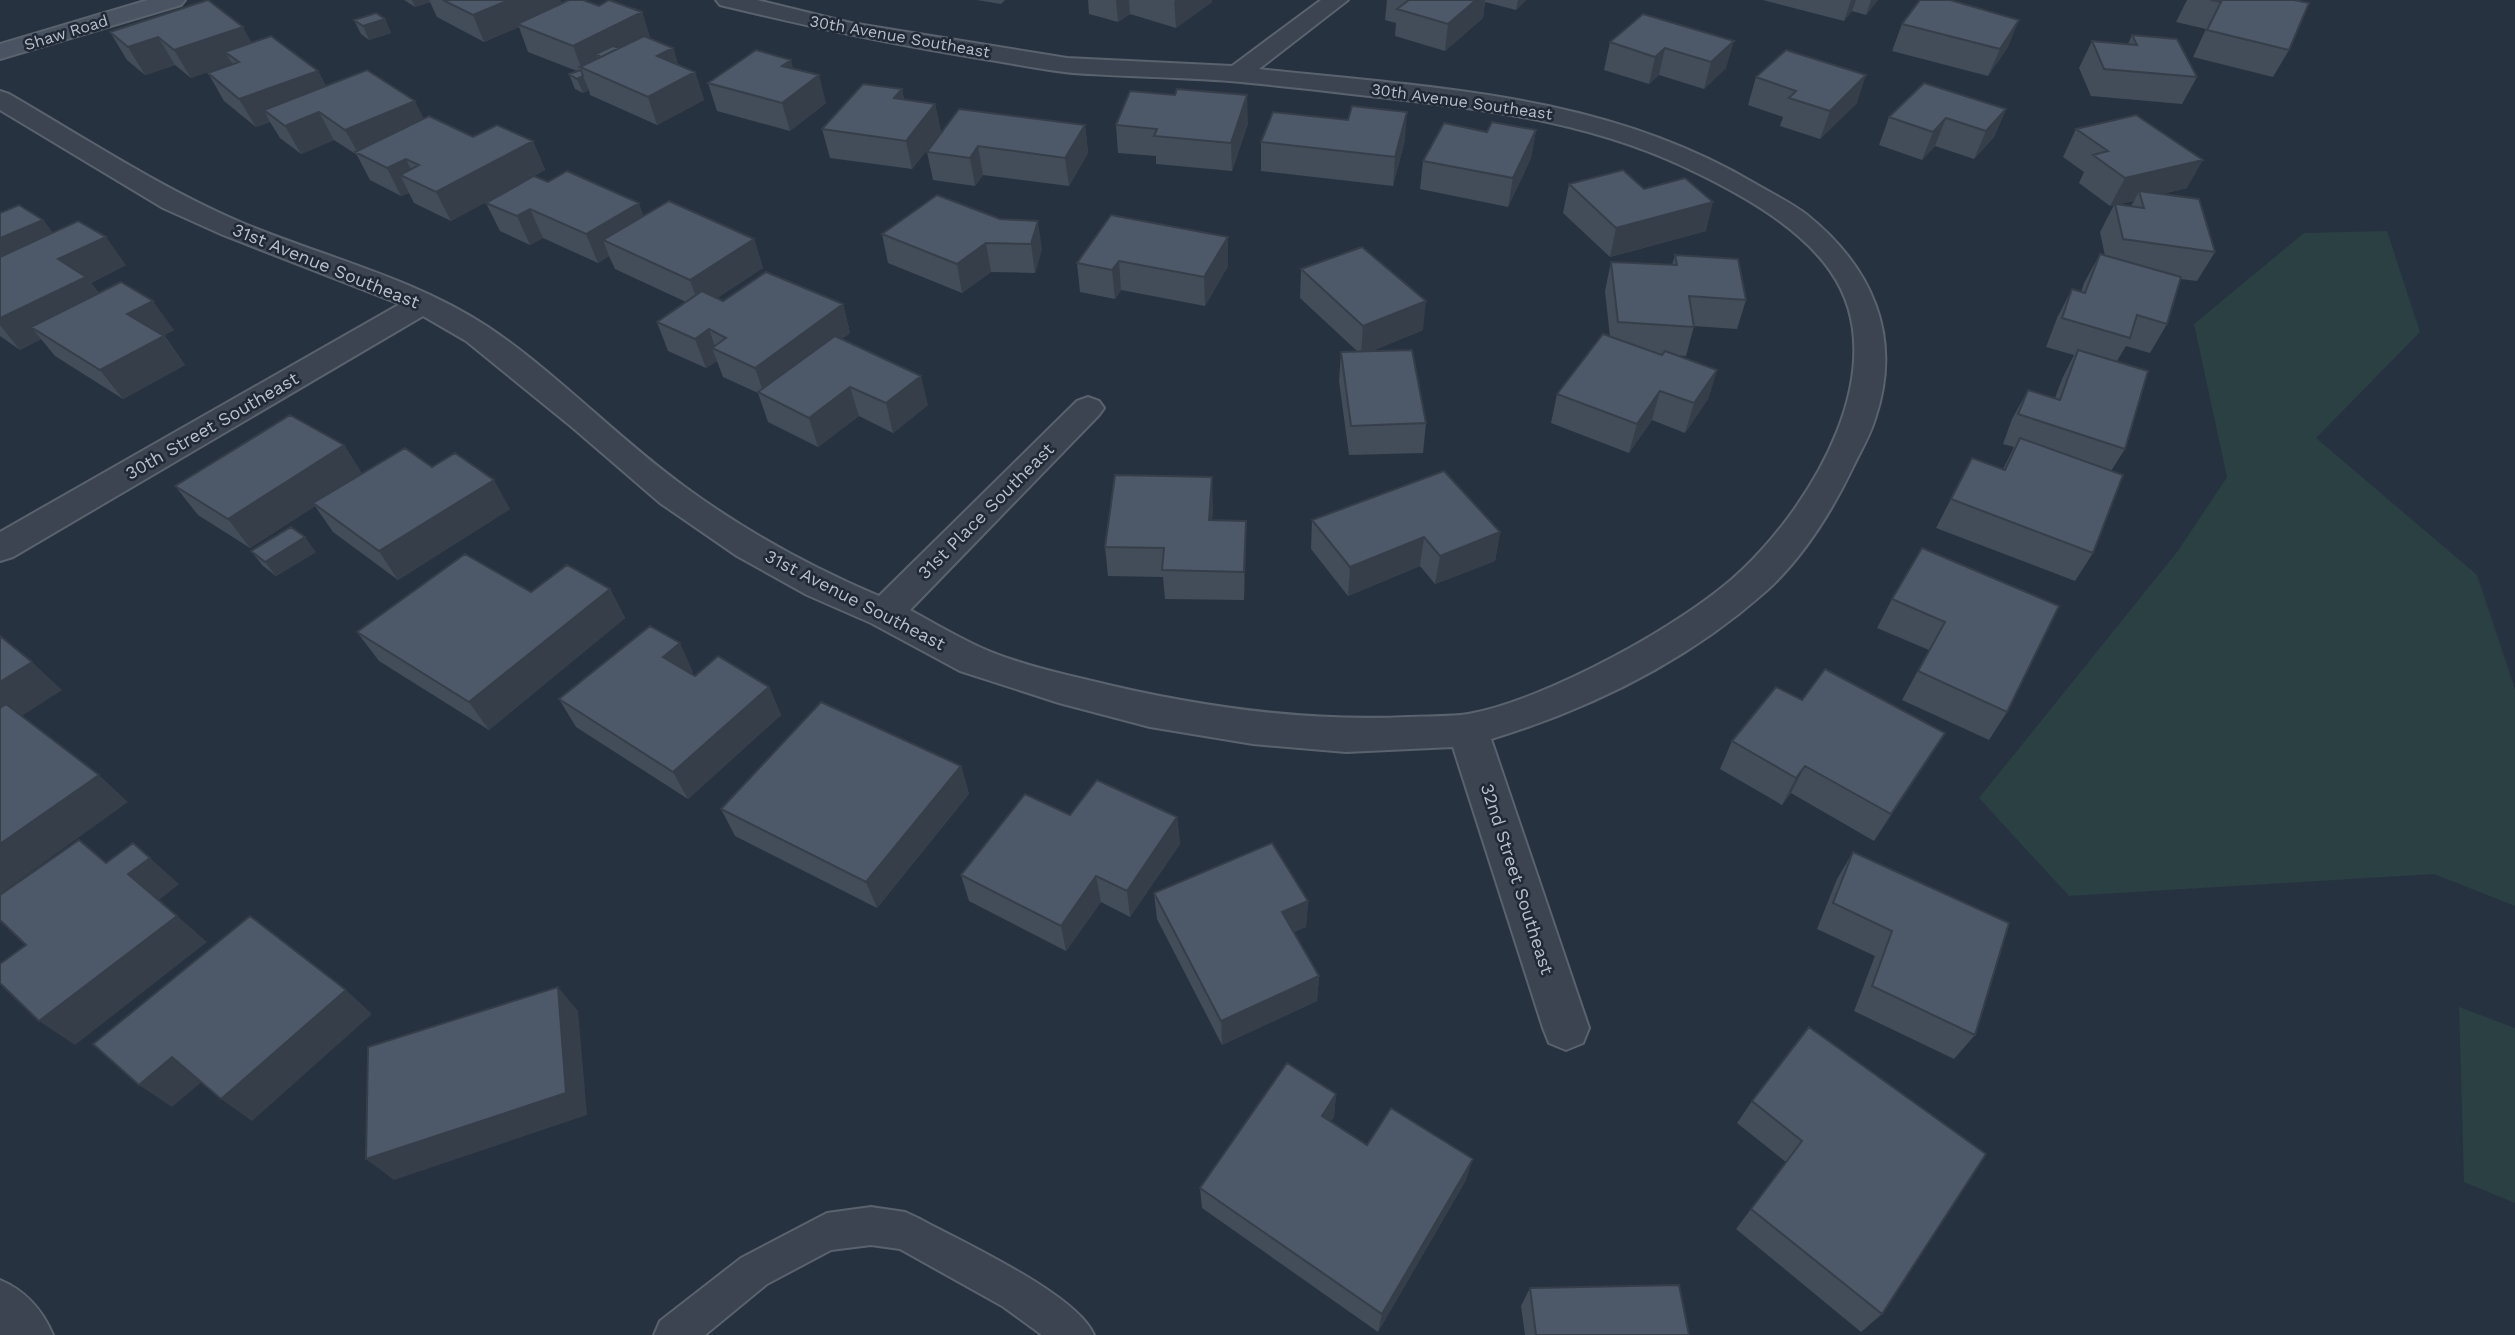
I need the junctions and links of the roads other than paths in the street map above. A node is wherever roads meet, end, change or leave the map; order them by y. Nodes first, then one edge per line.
1 (173, 0) edge
2 (728, 0) edge
3 (1336, 0) edge
4 (789, 7) edge
5 (0, 52) edge
6 (1237, 74) junction
7 (0, 99) edge
8 (423, 303) junction
9 (1088, 408) dead end
10 (0, 548) edge
11 (1775, 552) joint
12 (884, 613) junction
13 (1468, 730) junction
14 (1566, 1028) dead end
15 (0, 1307) edge
16 (26, 1335) edge
17 (674, 1335) edge
18 (1074, 1335) edge

1 - 5 main road, Shaw Road
2 - 4 street, 30th Avenue Southeast
3 - 6 street
4 - 6 street, 30th Avenue Southeast
6 - 11 street, 30th Avenue Southeast
7 - 8 street, 31st Avenue Southeast
8 - 10 street, 30th Street Southeast
8 - 12 street, 31st Avenue Southeast
9 - 12 street, 31st Place Southeast
11 - 13 street, 31st Avenue Southeast
12 - 13 street, 31st Avenue Southeast
13 - 14 street, 32nd Street Southeast
15 - 16 street
17 - 18 lane

